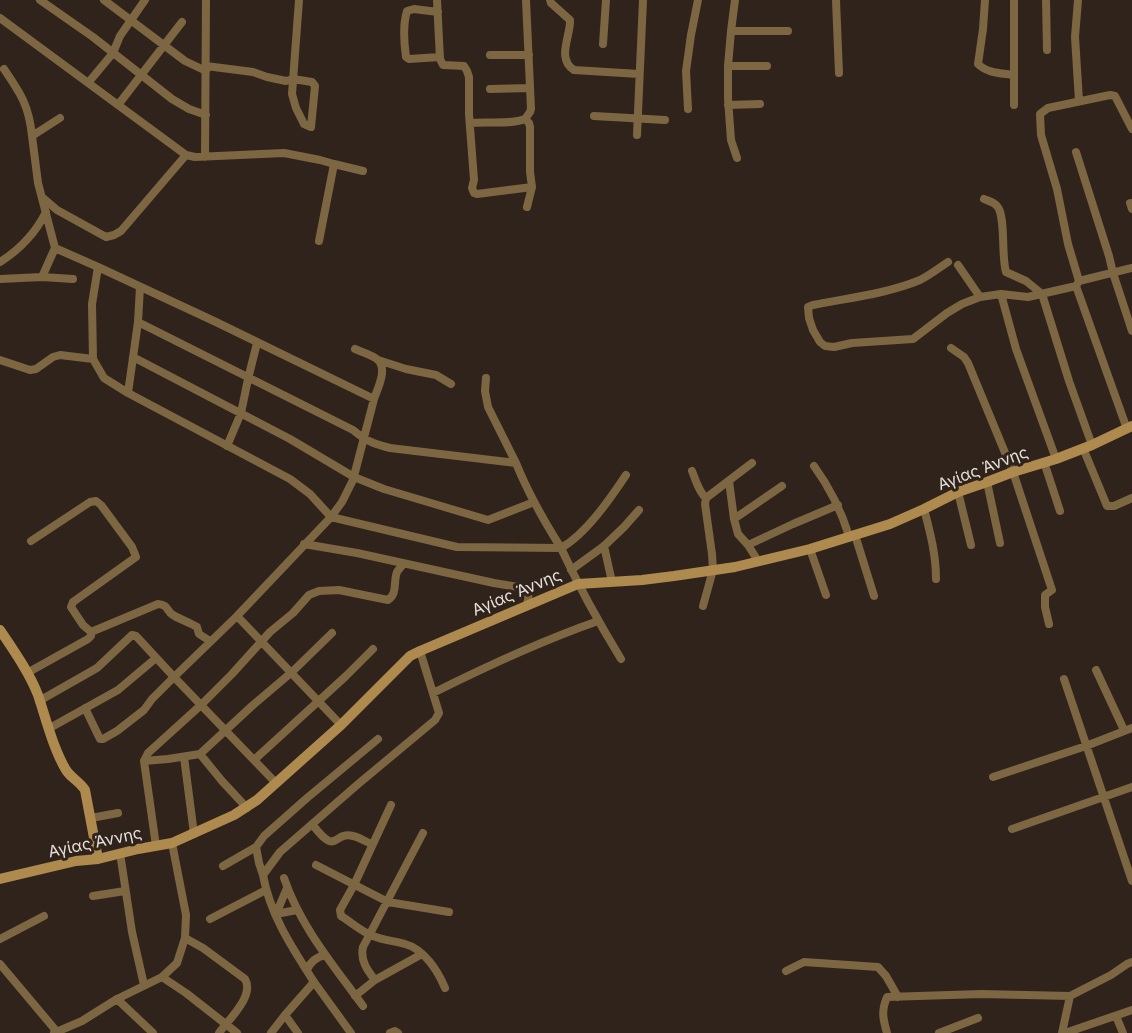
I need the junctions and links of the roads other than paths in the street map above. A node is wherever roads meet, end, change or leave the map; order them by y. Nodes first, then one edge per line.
1 (40, 0) edge
2 (104, 0) edge
3 (145, 0) edge
4 (206, 0) edge
5 (299, 0) edge
6 (437, 0) edge
7 (526, 0) edge
8 (550, 0) edge
9 (606, 0) edge
10 (643, 0) edge
11 (698, 0) edge
12 (735, 0) edge
13 (836, 0) edge
14 (985, 0) edge
15 (1014, 0) edge
16 (1046, 0) edge
17 (1078, 0) edge
18 (438, 12) junction
19 (0, 18) edge
20 (131, 20) junction
21 (183, 22) dead end
22 (730, 31) junction
23 (788, 31) dead end
24 (164, 44) junction
25 (603, 44) dead end
26 (1047, 50) dead end
27 (113, 53) junction
28 (490, 55) dead end
29 (529, 55) junction
30 (440, 57) junction
31 (728, 66) junction
32 (767, 66) dead end
33 (206, 68) junction
34 (4, 69) dead end
35 (839, 73) dead end
36 (639, 74) junction
37 (1013, 75) junction
38 (141, 76) junction
39 (293, 80) junction
40 (88, 83) junction
41 (530, 88) junction
42 (490, 89) dead end
43 (1078, 101) junction
44 (760, 104) dead end
45 (118, 105) junction
46 (728, 105) junction
47 (1014, 105) dead end
48 (688, 109) dead end
49 (206, 115) junction
50 (594, 116) dead end
51 (60, 118) dead end
52 (637, 118) junction
53 (525, 119) junction
54 (665, 120) dead end
55 (470, 123) junction
56 (1132, 129) edge
57 (637, 135) dead end
58 (32, 136) junction
59 (1076, 152) dead end
60 (186, 155) junction
61 (205, 157) junction
62 (737, 158) dead end
63 (334, 164) junction
64 (363, 171) dead end
65 (532, 187) junction
66 (43, 198) junction
67 (984, 199) dead end
68 (527, 207) dead end
69 (46, 212) junction
70 (319, 241) dead end
71 (55, 248) junction
72 (0, 262) edge
73 (948, 262) dead end
74 (958, 266) dead end
75 (98, 267) junction
76 (1132, 268) edge
77 (1113, 273) junction
78 (42, 277) junction
79 (0, 279) edge
80 (73, 279) dead end
81 (1078, 284) junction
82 (140, 287) junction
83 (1001, 294) junction
84 (1042, 294) junction
85 (980, 297) junction
86 (138, 322) junction
87 (1132, 331) edge
88 (257, 343) junction
89 (951, 348) dead end
90 (355, 349) dead end
91 (133, 357) junction
92 (93, 359) junction
93 (0, 360) edge
94 (378, 360) junction
95 (486, 378) dead end
96 (248, 379) junction
97 (451, 384) dead end
98 (128, 393) junction
99 (374, 399) junction
100 (241, 412) junction
101 (1130, 427) edge
102 (364, 439) junction
103 (227, 446) junction
104 (1087, 447) junction
105 (1056, 459) junction
106 (1044, 462) junction
107 (516, 463) junction
108 (752, 463) dead end
109 (814, 466) dead end
110 (692, 471) dead end
111 (1013, 472) junction
112 (626, 475) dead end
113 (354, 477) junction
114 (729, 481) junction
115 (987, 483) junction
116 (782, 486) dead end
117 (958, 492) junction
118 (706, 498) junction
119 (1132, 498) edge
120 (534, 502) junction
121 (838, 505) junction
122 (924, 509) junction
123 (639, 510) dead end
124 (1060, 512) dead end
125 (331, 517) junction
126 (734, 519) junction
127 (852, 535) junction
128 (31, 541) dead end
129 (1000, 543) dead end
130 (304, 544) junction
131 (748, 545) junction
132 (971, 545) dead end
133 (604, 546) junction
134 (561, 549) junction
135 (810, 549) junction
136 (758, 561) junction
137 (403, 564) junction
138 (572, 570) junction
139 (713, 570) junction
140 (936, 579) dead end
141 (612, 582) junction
142 (578, 584) junction
143 (826, 595) dead end
144 (874, 596) dead end
145 (527, 605) junction
146 (703, 606) dead end
147 (237, 616) junction
148 (598, 621) junction
149 (1049, 624) dead end
150 (0, 630) edge
151 (91, 632) junction
152 (332, 633) dead end
153 (210, 641) junction
154 (262, 642) junction
155 (373, 649) dead end
156 (420, 651) junction
157 (156, 658) junction
158 (621, 659) dead end
159 (1096, 670) dead end
160 (292, 672) junction
161 (27, 673) junction
162 (174, 677) junction
163 (1064, 679) dead end
164 (433, 693) junction
165 (39, 701) junction
166 (319, 701) junction
167 (201, 705) junction
168 (85, 708) junction
169 (341, 724) junction
170 (48, 729) junction
171 (1128, 729) edge
172 (225, 731) junction
173 (378, 739) dead end
174 (1086, 746) junction
175 (200, 754) junction
176 (184, 757) junction
177 (254, 760) junction
178 (144, 761) junction
179 (993, 777) dead end
180 (276, 783) junction
181 (1132, 787) edge
182 (1103, 796) junction
183 (391, 805) dead end
184 (247, 808) junction
185 (118, 813) dead end
186 (91, 818) junction
187 (312, 824) junction
188 (1012, 828) dead end
189 (423, 833) dead end
190 (194, 834) junction
191 (172, 843) junction
192 (372, 844) junction
193 (156, 846) junction
194 (256, 847) junction
195 (120, 853) junction
196 (98, 859) junction
197 (316, 865) dead end
198 (223, 866) dead end
199 (263, 875) junction
200 (284, 878) dead end
201 (0, 879) edge
202 (1132, 881) edge
203 (354, 885) junction
204 (287, 888) junction
205 (266, 890) junction
206 (125, 891) junction
207 (93, 896) dead end
208 (388, 902) junction
209 (297, 910) junction
210 (449, 912) dead end
211 (276, 914) junction
212 (44, 916) dead end
213 (210, 920) dead end
214 (370, 936) junction
215 (185, 938) junction
216 (0, 939) edge
217 (422, 954) junction
218 (325, 955) junction
219 (1132, 962) edge
220 (0, 964) edge
221 (307, 970) junction
222 (786, 971) dead end
223 (162, 977) junction
224 (375, 980) junction
225 (314, 982) junction
226 (144, 985) junction
227 (445, 988) dead end
228 (355, 996) junction
229 (1070, 996) junction
230 (898, 997) junction
231 (117, 999) junction
232 (363, 1006) dead end
233 (1132, 1010) edge
234 (285, 1015) junction
235 (1116, 1016) junction
236 (978, 1018) dead end
237 (225, 1024) junction
238 (56, 1033) edge
239 (153, 1033) edge
240 (219, 1033) edge
241 (237, 1033) edge
242 (271, 1033) edge
243 (298, 1033) edge
244 (351, 1033) edge
245 (390, 1033) edge
246 (398, 1033) edge
247 (887, 1033) edge
248 (939, 1033) edge
249 (1064, 1033) edge
250 (1123, 1033) edge

1 - 27 street
2 - 20 street
3 - 20 street
4 - 33 street
5 - 39 street
6 - 18 street
7 - 29 street
8 - 36 street
9 - 25 street
10 - 36 street
11 - 48 street
12 - 22 street
13 - 35 street
14 - 37 street
15 - 37 street
16 - 26 street
17 - 43 street
18 - 30 street
18 - 30 street
19 - 40 street
20 - 24 street
20 - 27 street
21 - 24 street
22 - 23 street
22 - 31 street
24 - 33 street
24 - 38 street
27 - 38 street
27 - 40 street
28 - 29 street
29 - 41 street
30 - 55 street
31 - 32 street
31 - 46 street
33 - 39 street
33 - 49 street
34 - 58 street
36 - 52 street
37 - 47 street
38 - 45 street
38 - 49 street
39 - 39 street
40 - 45 street
41 - 42 street
41 - 53 street
43 - 56 street
43 - 81 street
44 - 46 street
45 - 60 street
46 - 62 street
49 - 61 street
50 - 52 street
51 - 58 street
52 - 54 street
52 - 57 street
53 - 55 street
53 - 65 street
55 - 65 street
58 - 66 street
59 - 77 street
60 - 61 street
60 - 66 street
61 - 63 street
63 - 64 street
63 - 70 street
65 - 68 street
66 - 69 street
67 - 84 street
69 - 71 street
69 - 72 street
71 - 75 street
71 - 78 street
73 - 85 street
74 - 85 street
75 - 82 street
75 - 92 street
76 - 77 street
77 - 81 street
77 - 87 street
78 - 79 street
78 - 80 street
81 - 84 street
81 - 101 street
82 - 86 street
82 - 88 street
83 - 84 street
83 - 85 street
83 - 105 street
84 - 104 street
86 - 91 street
86 - 96 street
88 - 96 street
88 - 99 street
89 - 111 street
90 - 94 street
91 - 98 street
91 - 100 street
92 - 93 street
92 - 98 street
94 - 97 street
94 - 99 street
95 - 107 street
96 - 100 street
96 - 102 street
98 - 103 street
99 - 102 street
100 - 103 street
100 - 113 street
101 - 104 street, Αγίας Άννης
102 - 107 street
102 - 113 street
103 - 125 street
104 - 105 street, Αγίας Άννης
104 - 119 street
105 - 106 street, Αγίας Άννης
106 - 111 street, Αγίας Άννης
106 - 124 street
107 - 120 street
108 - 114 street
109 - 121 street
110 - 118 street
111 - 115 street, Αγίας Άννης
111 - 149 street
112 - 134 street
113 - 120 street
113 - 125 street
114 - 118 street
114 - 126 street
115 - 117 street, Αγίας Άννης
115 - 129 street
116 - 126 street
117 - 122 street, Αγίας Άννης
117 - 132 street
118 - 139 street
120 - 134 street
121 - 127 street
121 - 131 street
122 - 127 street, Αγίας Άννης
122 - 140 street
123 - 133 street
125 - 130 street
125 - 134 street
126 - 131 street
127 - 135 street, Αγίας Άννης
127 - 144 street
128 - 151 street
130 - 137 street
130 - 147 street
131 - 136 street
133 - 138 street
133 - 141 street
134 - 138 street
135 - 136 street, Αγίας Άννης
135 - 143 street
136 - 139 street, Αγίας Άννης
137 - 145 street
137 - 154 street
138 - 142 street
139 - 141 street, Αγίας Άννης
139 - 146 street
141 - 142 street, Αγίας Άννης
142 - 145 street, Αγίας Άννης
142 - 148 street
145 - 156 street, Αγίας Άννης
147 - 153 street
147 - 154 street
148 - 158 street
148 - 164 street
150 - 161 street
151 - 153 street
151 - 161 street
152 - 160 street
153 - 162 street
154 - 160 street
154 - 167 street
155 - 166 street
156 - 164 street
156 - 169 street, Αγίας Άννης
157 - 162 street
157 - 165 street
157 - 168 street
159 - 171 street
160 - 166 street
160 - 172 street
161 - 165 street
162 - 167 street
162 - 168 street
163 - 174 street
164 - 187 street
165 - 170 street
166 - 169 street
166 - 177 street
167 - 172 street
167 - 178 street
168 - 170 street
169 - 180 street, Αγίας Άννης
170 - 186 street
171 - 174 street
172 - 175 street
172 - 177 street
173 - 194 street
174 - 179 street
174 - 182 street
175 - 176 street
175 - 184 street
176 - 178 street
176 - 190 street
177 - 180 street
178 - 193 street
180 - 184 street, Αγίας Άννης
181 - 182 street
182 - 188 street
182 - 202 street
183 - 192 street
184 - 190 street, Αγίας Άννης
185 - 186 street
186 - 196 street
187 - 192 street
187 - 199 street
189 - 208 street
190 - 191 street, Αγίας Άννης
191 - 193 street, Αγίας Άννης
191 - 215 street
192 - 203 street
193 - 195 street, Αγίας Άννης
194 - 198 street
194 - 199 street
195 - 196 street, Αγίας Άννης
195 - 206 street
196 - 201 street, Αγίας Άννης
197 - 203 street
199 - 205 street
200 - 204 street
203 - 208 street
203 - 214 street
204 - 209 street
204 - 211 street
205 - 211 street
205 - 213 street
206 - 207 street
206 - 226 street
208 - 210 street
208 - 214 street
209 - 211 street
209 - 218 street
211 - 221 street
212 - 216 street
214 - 217 street
214 - 224 street
215 - 223 street
215 - 237 street
217 - 224 street
217 - 227 street
218 - 221 street
218 - 228 street
219 - 229 street
220 - 238 street
221 - 225 street
222 - 230 street
223 - 226 street
223 - 237 street
224 - 228 street
225 - 234 street
225 - 244 street
226 - 231 street
228 - 232 street
229 - 230 street
229 - 249 street
230 - 247 street
231 - 238 street
231 - 239 street
233 - 235 street
234 - 242 street
234 - 243 street
235 - 249 street
235 - 250 street
236 - 248 street
237 - 240 street
237 - 241 street
245 - 246 street

